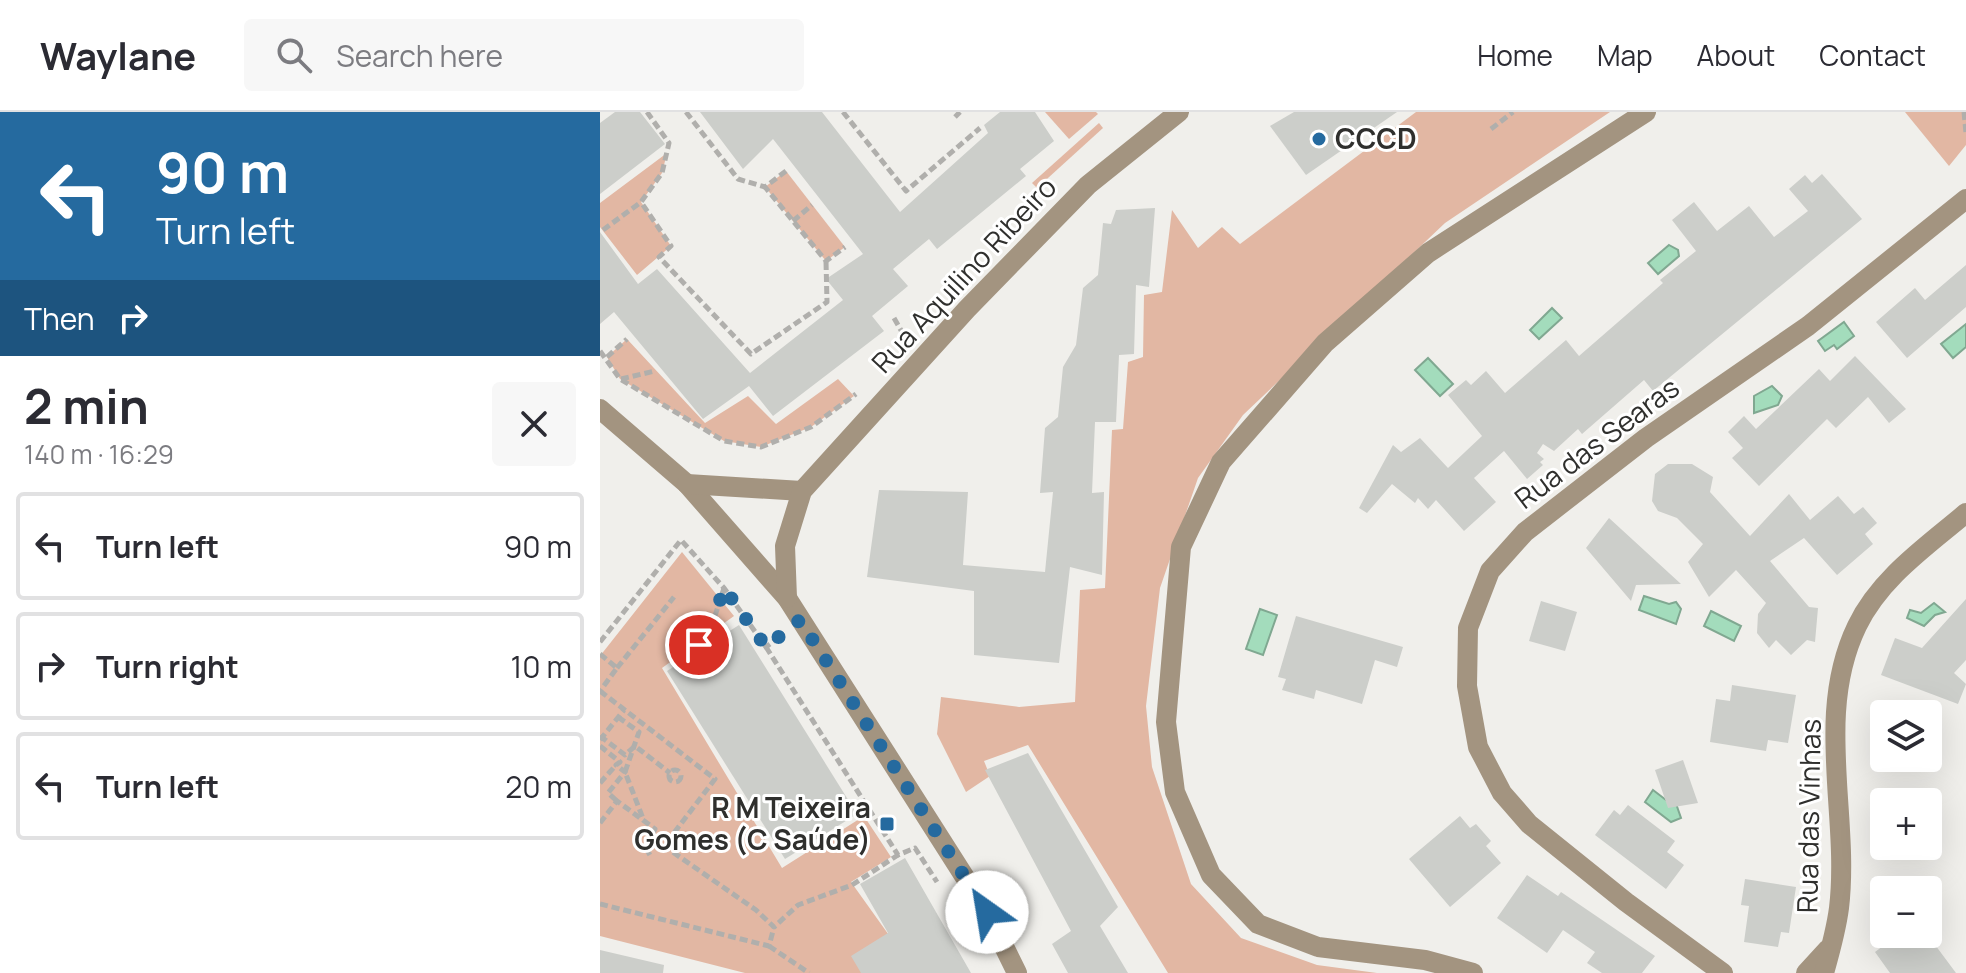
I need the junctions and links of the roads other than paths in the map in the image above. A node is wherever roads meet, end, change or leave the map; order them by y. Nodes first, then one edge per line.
1 (1179, 112) edge
2 (1646, 112) edge
3 (1966, 199) edge
4 (600, 409) edge
5 (687, 484) junction
6 (802, 491) junction
7 (1966, 513) edge
8 (787, 598) junction
9 (1833, 943) junction
10 (1017, 973) edge
11 (1473, 973) edge
12 (1723, 973) edge
13 (1806, 973) edge
14 (1824, 973) edge

1 - 6 street, Rua Aquilino Ribeiro
2 - 11 street
3 - 12 street, Rua das Searas
4 - 5 street
5 - 6 street
5 - 8 street
6 - 8 street, Rua Aquilino Ribeiro
7 - 9 street, Rua das Vinhas
8 - 10 street
9 - 13 street
9 - 14 street, Rua das Vinhas

